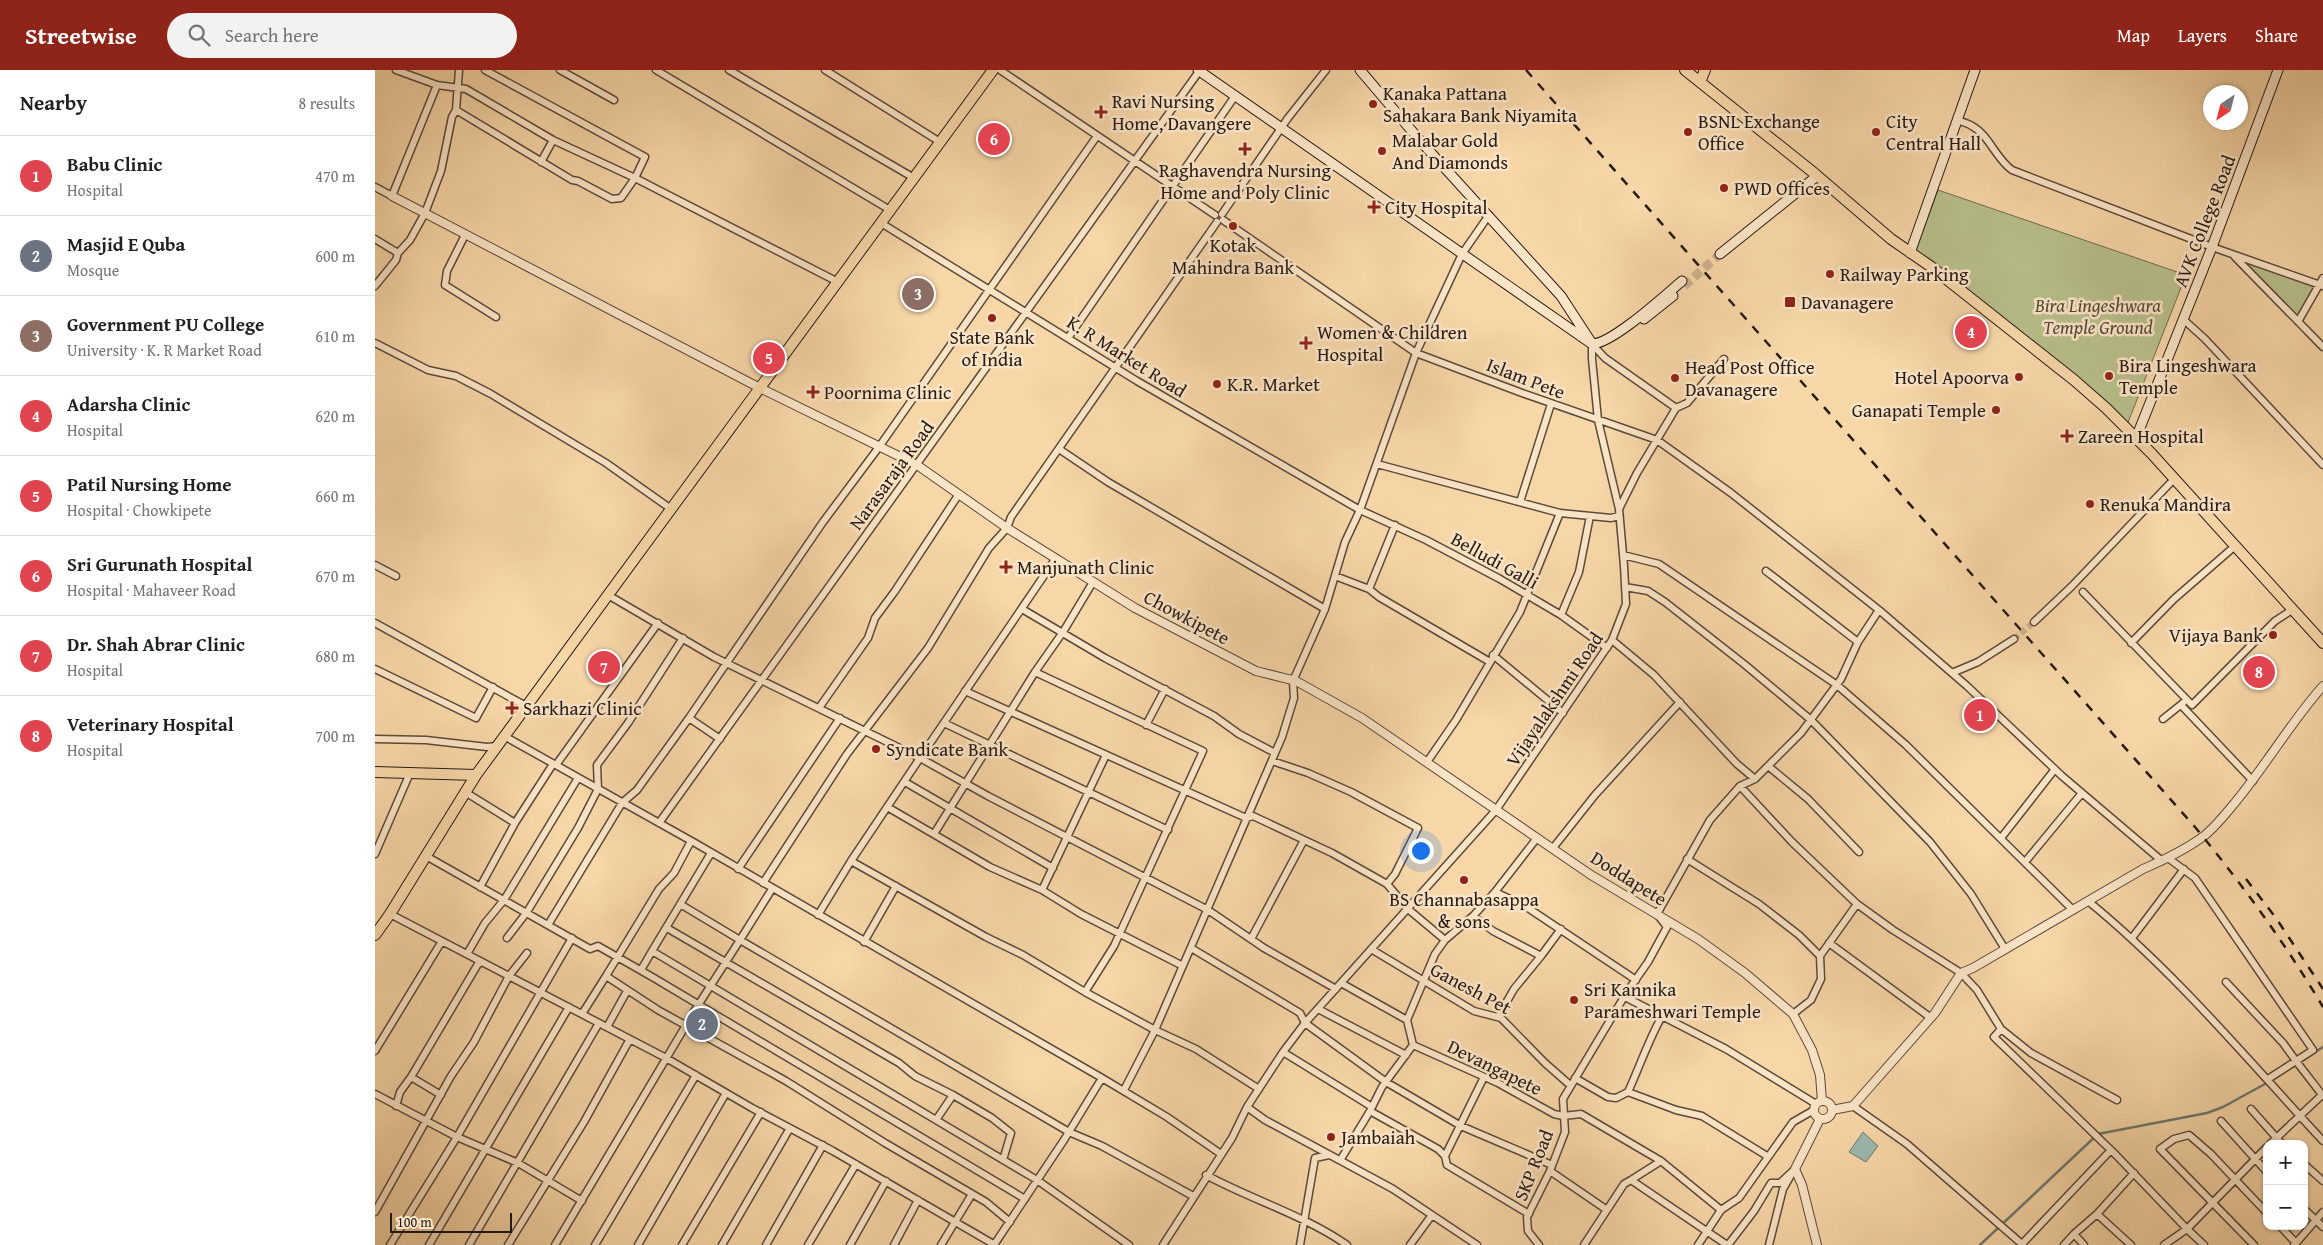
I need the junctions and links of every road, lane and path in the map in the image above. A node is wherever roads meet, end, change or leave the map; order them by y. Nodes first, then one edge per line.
1 (397, 70) edge
2 (459, 70) edge
3 (485, 70) edge
4 (561, 70) edge
5 (656, 70) edge
6 (729, 70) edge
7 (825, 70) edge
8 (993, 70) edge
9 (1000, 70) edge
10 (1199, 70) edge
11 (1326, 70) edge
12 (1360, 70) edge
13 (1685, 70) edge
14 (1705, 70) edge
15 (1975, 70) edge
16 (2278, 70) edge
17 (1700, 82) junction
18 (437, 85) junction
19 (456, 89) junction
20 (1235, 96) junction
21 (614, 100) dead end
22 (456, 110) junction
23 (1957, 120) junction
24 (1283, 129) junction
25 (1097, 136) junction
26 (553, 140) junction
27 (940, 142) junction
28 (1135, 161) junction
29 (541, 162) junction
30 (1815, 174) junction
31 (635, 178) junction
32 (914, 178) junction
33 (375, 187) edge
34 (1173, 187) junction
35 (392, 196) junction
36 (890, 210) junction
37 (425, 213) junction
38 (1489, 215) junction
39 (1219, 218) junction
40 (881, 223) junction
41 (465, 235) junction
42 (375, 239) edge
43 (2212, 248) junction
44 (1719, 252) tunnel mouth
45 (398, 253) junction
46 (1910, 253) junction
47 (1462, 254) junction
48 (2234, 255) junction
49 (2323, 278) edge
50 (376, 282) edge
51 (838, 282) junction
52 (1683, 284) tunnel mouth
53 (2322, 286) edge
54 (990, 289) junction
55 (1027, 311) junction
56 (495, 317) dead end
57 (2184, 320) junction
58 (2299, 320) junction
59 (1068, 338) junction
60 (375, 343) edge
61 (1593, 346) junction
62 (2323, 348) edge
63 (1416, 353) junction
64 (1724, 359) dead end
65 (1114, 367) junction
66 (760, 388) junction
67 (1551, 404) junction
68 (1676, 408) junction
69 (1599, 420) junction
70 (2136, 438) junction
71 (1657, 440) junction
72 (879, 447) junction
73 (1059, 449) junction
74 (1377, 464) junction
75 (917, 465) junction
76 (2323, 465) edge
77 (2175, 478) junction
78 (959, 494) junction
79 (1520, 502) junction
80 (671, 509) junction
81 (1360, 510) junction
82 (1560, 513) junction
83 (1619, 513) junction
84 (1591, 516) junction
85 (1395, 526) junction
86 (1007, 528) junction
87 (2235, 546) junction
88 (1623, 555) junction
89 (1056, 558) junction
90 (375, 565) edge
91 (1765, 571) dead end
92 (396, 576) dead end
93 (1335, 576) junction
94 (1093, 582) junction
95 (1625, 587) junction
96 (1369, 589) junction
97 (2083, 592) dead end
98 (608, 595) junction
99 (1528, 595) junction
100 (1023, 609) junction
101 (1325, 609) junction
102 (1879, 610) junction
103 (2292, 610) junction
104 (1561, 614) junction
105 (2034, 622) tunnel mouth
106 (375, 623) edge
107 (658, 623) junction
108 (1063, 632) junction
109 (683, 638) junction
110 (2014, 639) tunnel mouth
111 (1612, 640) junction
112 (1858, 642) junction
113 (2131, 642) junction
114 (2323, 643) edge
115 (1607, 648) junction
116 (1493, 655) junction
117 (1490, 662) junction
118 (727, 663) junction
119 (375, 669) edge
120 (1035, 672) junction
121 (1952, 673) junction
122 (762, 680) junction
123 (1293, 681) junction
124 (1837, 685) junction
125 (2323, 686) edge
126 (493, 687) junction
127 (1165, 689) junction
128 (965, 691) junction
129 (2187, 700) junction
130 (1680, 702) junction
131 (2181, 705) junction
132 (526, 706) junction
133 (819, 708) junction
134 (1011, 712) junction
135 (1563, 713) junction
136 (689, 718) junction
137 (840, 718) junction
138 (2163, 719) dead end
139 (1811, 720) junction
140 (944, 723) junction
141 (1146, 725) junction
142 (865, 730) junction
143 (504, 736) junction
144 (375, 739) edge
145 (720, 739) junction
146 (989, 745) junction
147 (497, 746) junction
148 (1275, 753) junction
149 (1106, 755) junction
150 (920, 758) junction
151 (1272, 761) junction
152 (1427, 762) junction
153 (554, 764) junction
154 (1768, 766) junction
155 (2055, 769) junction
156 (375, 773) edge
157 (410, 773) junction
158 (476, 775) junction
159 (578, 778) junction
160 (1755, 779) junction
161 (2253, 781) junction
162 (905, 782) junction
163 (965, 783) junction
164 (1740, 786) junction
165 (598, 789) junction
166 (1185, 790) junction
167 (465, 792) junction
168 (1088, 792) junction
169 (2082, 793) junction
170 (622, 803) junction
171 (889, 808) junction
172 (949, 809) junction
173 (1496, 810) junction
174 (1246, 818) junction
175 (515, 823) junction
176 (659, 823) junction
177 (1168, 830) junction
178 (934, 834) junction
179 (1069, 836) junction
180 (1537, 838) junction
181 (2001, 838) junction
182 (1304, 840) junction
183 (691, 841) junction
184 (1553, 848) junction
185 (1859, 852) dead end
186 (711, 853) junction
187 (375, 854) edge
188 (426, 856) junction
189 (1687, 859) junction
190 (2165, 859) junction
191 (851, 861) junction
192 (2025, 862) junction
193 (1053, 868) junction
194 (738, 869) junction
195 (2184, 869) junction
196 (1146, 876) junction
197 (763, 884) junction
198 (1387, 884) junction
199 (896, 886) junction
200 (480, 887) junction
201 (772, 889) junction
202 (1042, 890) junction
203 (1495, 892) junction
204 (504, 900) junction
205 (2088, 901) junction
206 (680, 904) junction
207 (1857, 904) junction
208 (1408, 909) junction
209 (1208, 910) junction
210 (2073, 910) junction
211 (527, 912) junction
212 (390, 914) junction
213 (1657, 914) junction
214 (817, 915) junction
215 (1473, 916) junction
216 (548, 925) junction
217 (667, 928) junction
218 (1561, 929) junction
219 (1119, 933) junction
220 (375, 935) edge
221 (507, 938) dead end
222 (572, 938) junction
223 (2132, 938) junction
224 (1251, 939) junction
225 (740, 940) junction
226 (1445, 940) junction
227 (442, 941) junction
228 (865, 942) junction
229 (1829, 944) junction
230 (1191, 948) junction
231 (1371, 949) junction
232 (2005, 949) junction
233 (652, 951) junction
234 (527, 953) dead end
235 (467, 954) junction
236 (1541, 956) junction
237 (1820, 956) junction
238 (618, 957) junction
239 (482, 962) junction
240 (726, 962) junction
241 (1183, 966) junction
242 (641, 970) junction
243 (1961, 973) junction
244 (509, 976) junction
245 (606, 976) junction
246 (1636, 980) junction
247 (1424, 981) junction
248 (2226, 982) dead end
249 (710, 986) junction
250 (1339, 986) junction
251 (627, 991) junction
252 (540, 992) junction
253 (1085, 992) junction
254 (1625, 997) junction
255 (699, 1004) junction
256 (569, 1007) junction
257 (1318, 1009) junction
258 (582, 1014) junction
259 (1793, 1014) junction
260 (1662, 1016) junction
261 (1498, 1017) junction
262 (1931, 1018) junction
263 (1407, 1020) junction
264 (599, 1023) junction
265 (1305, 1024) junction
266 (686, 1025) junction
267 (607, 1027) junction
268 (2001, 1029) junction
269 (1155, 1030) junction
270 (630, 1039) junction
271 (1413, 1045) junction
272 (375, 1051) edge
273 (1283, 1052) junction
274 (1406, 1055) junction
275 (666, 1058) junction
276 (2298, 1063) junction
277 (696, 1076) junction
278 (411, 1077) junction
279 (1484, 1077) junction
280 (1102, 1078) junction
281 (1575, 1078) junction
282 (2270, 1081) junction
283 (1386, 1082) junction
284 (1570, 1085) junction
285 (1259, 1089) junction
286 (1124, 1090) junction
287 (1628, 1092) junction
288 (727, 1093) junction
289 (375, 1094) edge
290 (441, 1095) junction
291 (953, 1095) junction
292 (2322, 1095) edge
293 (2117, 1100) dead end
294 (1817, 1105) junction
295 (396, 1106) junction
296 (1853, 1106) junction
297 (1247, 1107) junction
298 (1371, 1109) junction
299 (2251, 1109) dead end
300 (1833, 1110) junction
301 (761, 1112) junction
302 (1563, 1116) junction
303 (2299, 1116) junction
304 (936, 1120) junction
305 (1820, 1120) junction
306 (426, 1121) junction
307 (2221, 1121) dead end
308 (1461, 1126) junction
309 (790, 1128) junction
310 (1069, 1132) junction
311 (457, 1137) junction
312 (2275, 1138) junction
313 (2277, 1140) edge
314 (2323, 1141) edge
315 (823, 1145) junction
316 (487, 1149) junction
317 (2111, 1150) junction
318 (2263, 1152) edge
319 (1221, 1154) junction
320 (1329, 1155) junction
321 (1445, 1156) junction
322 (1767, 1156) junction
323 (1341, 1159) junction
324 (1003, 1160) junction
325 (2256, 1160) junction
326 (1661, 1161) junction
327 (518, 1163) junction
328 (856, 1164) junction
329 (1551, 1168) junction
330 (2263, 1168) edge
331 (2308, 1168) edge
332 (1795, 1169) junction
333 (2134, 1173) junction
334 (1206, 1175) junction
335 (547, 1180) junction
336 (1037, 1180) junction
337 (1631, 1180) junction
338 (886, 1181) junction
339 (2234, 1181) junction
340 (2323, 1181) edge
341 (973, 1194) junction
342 (1193, 1196) junction
343 (1025, 1199) junction
344 (918, 1200) junction
345 (582, 1201) junction
346 (2212, 1204) junction
347 (2263, 1209) edge
348 (1607, 1210) junction
349 (1721, 1210) junction
350 (375, 1212) edge
351 (2323, 1212) edge
352 (2308, 1213) edge
353 (1529, 1214) junction
354 (2097, 1214) junction
355 (1432, 1215) junction
356 (2316, 1220) junction
357 (956, 1222) junction
358 (1010, 1222) junction
359 (1305, 1222) junction
360 (2323, 1227) edge
361 (2187, 1229) junction
362 (2283, 1230) edge
363 (1706, 1233) junction
364 (2075, 1234) junction
365 (1412, 1242) edge
366 (2295, 1244) edge
367 (390, 1245) edge
368 (429, 1245) edge
369 (469, 1245) edge
370 (509, 1245) edge
371 (555, 1245) edge
372 (595, 1245) edge
373 (638, 1245) edge
374 (682, 1245) edge
375 (722, 1245) edge
376 (767, 1245) edge
377 (808, 1245) edge
378 (850, 1245) edge
379 (894, 1245) edge
380 (941, 1245) edge
381 (995, 1245) edge
382 (1129, 1245) edge
383 (1163, 1245) edge
384 (1300, 1245) edge
385 (1347, 1245) edge
386 (1422, 1245) edge
387 (1477, 1245) edge
388 (1539, 1245) edge
389 (1584, 1245) edge
390 (1698, 1245) edge
391 (1728, 1245) edge
392 (1769, 1245) edge
393 (1817, 1245) edge
394 (2022, 1245) edge
395 (2063, 1245) edge
396 (2083, 1245) edge
397 (2131, 1245) edge
398 (2164, 1245) edge
399 (2204, 1245) edge
400 (2254, 1245) edge

1 - 18 street
2 - 19 street
3 - 31 street
4 - 21 street
5 - 36 street
6 - 32 street
7 - 27 street
8 - 27 main road
9 - 25 street, Islam Pete
10 - 20 main road
10 - 28 street, Narasaraja Road
11 - 24 street
12 - 38 main road
13 - 17 main road
14 - 17 main road
15 - 23 main road
16 - 43 main road, AVK College Road
17 - 30 main road
18 - 19 street
18 - 35 street
19 - 22 street
19 - 26 street
20 - 24 main road
20 - 34 street
22 - 29 street
22 - 37 street
23 - 43 street
23 - 46 main road
24 - 39 street
24 - 47 main road
25 - 28 street, Islam Pete
25 - 54 street
26 - 29 street
26 - 31 street
27 - 32 main road
28 - 34 street, Islam Pete
28 - 55 street, Narasaraja Road
29 - 31 street
30 - 44 main road
30 - 46 main road
31 - 51 street
32 - 36 main road
33 - 35 street
34 - 39 street, Islam Pete
34 - 59 street
35 - 37 street, Chowkipete
36 - 40 main road
37 - 41 street, Chowkipete
37 - 45 street
38 - 47 street
38 - 61 main road
39 - 63 street, Islam Pete
39 - 65 street
40 - 51 main road
40 - 54 street, K. R Market Road
41 - 56 street
41 - 66 street, Chowkipete
42 - 45 street
43 - 48 street
43 - 57 main road, AVK College Road
45 - 50 street
46 - 70 main road
47 - 61 main road
47 - 63 street
48 - 53 street
48 - 58 street
49 - 53 street
51 - 66 main road
52 - 61 main road
53 - 58 street
54 - 55 street, K. R Market Road
54 - 72 street
55 - 59 street, K. R Market Road
55 - 75 street, Narasaraja Road
57 - 70 main road, AVK College Road
57 - 76 street
58 - 62 street
59 - 65 street, K. R Market Road
60 - 80 street
61 - 68 street
61 - 69 street, Vijayalakshmi Road
63 - 67 street, Islam Pete
63 - 74 street
64 - 68 street
65 - 73 street
65 - 81 street, K. R Market Road
66 - 72 street, Chowkipete
66 - 80 main road
67 - 69 street, Islam Pete
67 - 79 street
68 - 71 street
69 - 71 street, Islam Pete
69 - 83 street, Vijayalakshmi Road
70 - 77 main road
71 - 83 street
71 - 102 street, Islam Pete
72 - 75 street, Chowkipete
72 - 118 street
73 - 86 street
73 - 101 street
74 - 79 street
74 - 81 street
75 - 78 street, Chowkipete
75 - 122 street, Narasaraja Road
77 - 87 main road
77 - 105 street
78 - 86 street, Chowkipete
78 - 133 street
79 - 82 street
80 - 98 main road
81 - 85 street, Belludi Galli
81 - 93 street
82 - 84 street
82 - 99 street
83 - 84 street
83 - 88 street, Vijayalakshmi Road
84 - 104 street
85 - 96 street
85 - 99 street, Belludi Galli
86 - 89 street, Chowkipete
86 - 142 street
87 - 103 main road
87 - 113 street
88 - 95 street, Vijayalakshmi Road
88 - 124 street
89 - 94 street, Chowkipete
89 - 100 street
90 - 92 street
91 - 112 street
93 - 96 street
93 - 101 street
94 - 108 street
94 - 123 street, Chowkipete
95 - 111 street, Vijayalakshmi Road
95 - 139 street
96 - 117 street
97 - 113 street
98 - 107 street
98 - 132 main road
99 - 104 street, Belludi Galli
99 - 116 street
100 - 108 street
100 - 128 street
101 - 123 street
102 - 112 street
102 - 121 street, Islam Pete
103 - 114 main road
103 - 129 street
104 - 115 street, Belludi Galli
106 - 126 street
107 - 109 street
107 - 153 street
108 - 120 street
108 - 127 street
109 - 118 street
109 - 165 street
110 - 121 street
111 - 115 street, Vijayalakshmi Road
111 - 130 street
112 - 124 street
113 - 129 street
115 - 135 street, Vijayalakshmi Road
116 - 117 street
116 - 135 street
117 - 152 street
118 - 122 street
118 - 136 street
119 - 126 street
120 - 134 street
120 - 141 street
121 - 155 street, Islam Pete
122 - 133 street
122 - 145 street, Narasaraja Road
123 - 148 street
123 - 152 street, Chowkipete
124 - 139 street
124 - 181 street
125 - 161 street
126 - 132 street
127 - 141 street
127 - 148 street
128 - 134 street
128 - 140 street
129 - 131 street
130 - 160 street
130 - 184 street
131 - 138 street
131 - 161 street
132 - 143 main road
133 - 137 street
134 - 146 street
134 - 149 street
135 - 173 street, Vijayalakshmi Road
136 - 145 street
136 - 170 street
137 - 142 street
137 - 194 street
139 - 154 street
139 - 232 street
140 - 146 street
140 - 150 street
141 - 166 street
142 - 150 street
142 - 197 street
143 - 147 main road
143 - 153 street
144 - 147 street
145 - 176 street, Narasaraja Road
146 - 163 street
146 - 168 street
147 - 158 main road
148 - 151 street
149 - 166 street
149 - 168 street
150 - 162 street
150 - 163 street
151 - 174 street
151 - 198 street
152 - 173 street, Chowkipete
153 - 159 street
153 - 175 street
154 - 160 street
154 - 185 street
155 - 169 street, Islam Pete
155 - 181 street
156 - 157 main road
157 - 158 main road
157 - 187 street
158 - 167 main road
159 - 165 street
159 - 204 street
160 - 164 street
161 - 190 street
162 - 171 street
162 - 172 street
163 - 172 street
163 - 179 street
164 - 189 street
164 - 207 street
165 - 170 street
165 - 211 street
166 - 174 street
166 - 177 street
167 - 175 street
167 - 188 main road
168 - 177 street
168 - 179 street
169 - 190 street, Islam Pete
169 - 192 street
170 - 176 street
170 - 216 street
171 - 178 street
171 - 191 street
172 - 178 street
172 - 193 street
173 - 180 street, Doddapete
173 - 208 street, Vijayalakshmi Road
174 - 182 street
174 - 209 street
175 - 200 street
176 - 183 street
177 - 196 street
178 - 202 street
179 - 193 street
179 - 196 street
180 - 184 street, Doddapete
180 - 203 street
181 - 192 street
182 - 198 street
182 - 224 street
183 - 186 street
183 - 238 street
184 - 213 street, Doddapete
186 - 194 street
186 - 206 street
188 - 200 street
188 - 212 main road
189 - 213 street
189 - 237 street
190 - 195 street, Islam Pete
190 - 205 street
191 - 199 street
191 - 214 street
192 - 210 street
193 - 202 street
194 - 197 street
195 - 223 street
195 - 276 street, Islam Pete
196 - 209 street
196 - 219 street
197 - 201 street
198 - 208 street
199 - 228 street
199 - 253 street
200 - 204 street
201 - 214 street
201 - 225 street
202 - 219 street
203 - 215 street
203 - 218 street
204 - 211 street
204 - 235 street
205 - 210 street
205 - 223 street
206 - 217 street
206 - 225 street
207 - 229 street
207 - 243 street
208 - 226 street
208 - 231 street, Vijayalakshmi Road
209 - 224 street
209 - 230 street
210 - 232 street
211 - 216 street
211 - 221 street
212 - 220 main road
212 - 227 street
213 - 246 street, SKP Road
213 - 259 street, Doddapete
214 - 228 street
215 - 226 street
215 - 236 street
216 - 222 street
217 - 233 street
217 - 240 street
218 - 236 street
218 - 246 street
219 - 241 street
219 - 253 street
222 - 238 street
222 - 252 street
223 - 282 street
224 - 250 street
225 - 240 street
225 - 310 street
226 - 247 street
227 - 235 street
227 - 272 street
228 - 280 street
229 - 237 street
229 - 262 street
230 - 241 street
230 - 265 street
231 - 247 street, Ganesh Pet
231 - 250 street, Vijayalakshmi Road
232 - 243 street
233 - 242 street
233 - 249 street
234 - 244 street
235 - 239 street
236 - 261 street
237 - 259 street
238 - 242 street
238 - 245 street
239 - 244 street
239 - 278 street
240 - 249 street
240 - 291 street
241 - 269 street
242 - 255 street
243 - 262 street
243 - 268 street
244 - 252 street
244 - 290 street
245 - 251 street
245 - 258 street
246 - 254 street, SKP Road
247 - 261 street, Ganesh Pet
247 - 263 street
248 - 276 street
249 - 255 street
249 - 304 street
250 - 257 street, Vijayalakshmi Road
250 - 263 street
251 - 266 street
251 - 267 street
252 - 256 street
252 - 311 street
253 - 269 street
254 - 260 street
254 - 281 street, SKP Road
255 - 266 street
255 - 343 street
256 - 258 street
256 - 316 street
257 - 265 street, Vijayalakshmi Road
257 - 274 street
258 - 264 street
259 - 294 street
260 - 287 street
260 - 294 street
261 - 284 street, Ganesh Pet
262 - 296 street
263 - 271 street
264 - 267 street
264 - 327 street
265 - 273 street, Vijayalakshmi Road
265 - 283 street
266 - 275 street
266 - 341 street
267 - 270 street
268 - 293 street
268 - 317 street
269 - 285 street
269 - 286 street
270 - 275 street
270 - 335 street
271 - 274 street
271 - 279 street, Devangapete
273 - 285 street, Vijayalakshmi Road
273 - 298 street
274 - 283 street
275 - 277 street
275 - 345 street
276 - 282 street
276 - 292 street
277 - 288 street
277 - 372 street
278 - 290 street
278 - 295 street
279 - 302 street, Devangapete
279 - 308 street
280 - 286 street
280 - 310 street
281 - 284 street, SKP Road
281 - 287 street
282 - 303 street
283 - 298 street
283 - 308 street
284 - 302 street, SKP Road
285 - 297 street, Vijayalakshmi Road
286 - 319 street
287 - 322 street
288 - 301 street
288 - 373 street
289 - 295 street
290 - 306 street
291 - 304 street
291 - 324 street
292 - 303 street
294 - 300 street
294 - 305 street
294 - 322 street
295 - 306 street
296 - 300 street
296 - 394 street
297 - 319 street, Vijayalakshmi Road
297 - 320 street
298 - 321 street
298 - 323 street
299 - 312 street
300 - 305 street
301 - 309 street
301 - 374 street
302 - 326 street, Devangapete
302 - 329 street, SKP Road
303 - 312 street
303 - 314 street
304 - 324 street
305 - 332 street
306 - 311 street
306 - 350 street
307 - 325 street
308 - 321 street
308 - 329 street
309 - 315 street
309 - 375 street
310 - 336 street
310 - 342 street
311 - 316 street
311 - 367 street
312 - 313 street
315 - 328 street
315 - 376 street
316 - 327 street
316 - 368 street
317 - 333 street
317 - 394 street
318 - 325 street
319 - 334 street, Vijayalakshmi Road
320 - 323 street
320 - 359 street
321 - 353 street
322 - 349 street
323 - 355 street
324 - 336 street
325 - 330 street
325 - 339 street
326 - 337 street
326 - 349 street, Devangapete
327 - 335 street
327 - 369 street
328 - 338 street
328 - 377 street
329 - 348 street
329 - 353 street, SKP Road
331 - 340 street
332 - 391 street
332 - 392 street
332 - 393 street
333 - 354 street
333 - 361 street
334 - 342 street, Vijayalakshmi Road
334 - 359 street
335 - 345 street
335 - 370 street
336 - 343 street
336 - 382 street
337 - 348 street
337 - 363 street
338 - 344 street
338 - 378 street
339 - 346 street
339 - 346 street
339 - 347 street
341 - 357 street
341 - 358 street
342 - 383 street, Vijayalakshmi Road
343 - 358 street
344 - 357 street
344 - 379 street
345 - 371 street
346 - 361 street
346 - 400 street
348 - 389 street
349 - 363 street
351 - 356 street
352 - 356 street
353 - 388 street, SKP Road
354 - 364 street
354 - 397 street
355 - 365 street
355 - 387 street
356 - 360 street
356 - 366 street
357 - 380 street
357 - 381 street
358 - 381 street
359 - 384 street
359 - 385 street
361 - 398 street
361 - 399 street
362 - 366 street
363 - 390 street
363 - 391 street
364 - 395 street
364 - 396 street
365 - 386 street

